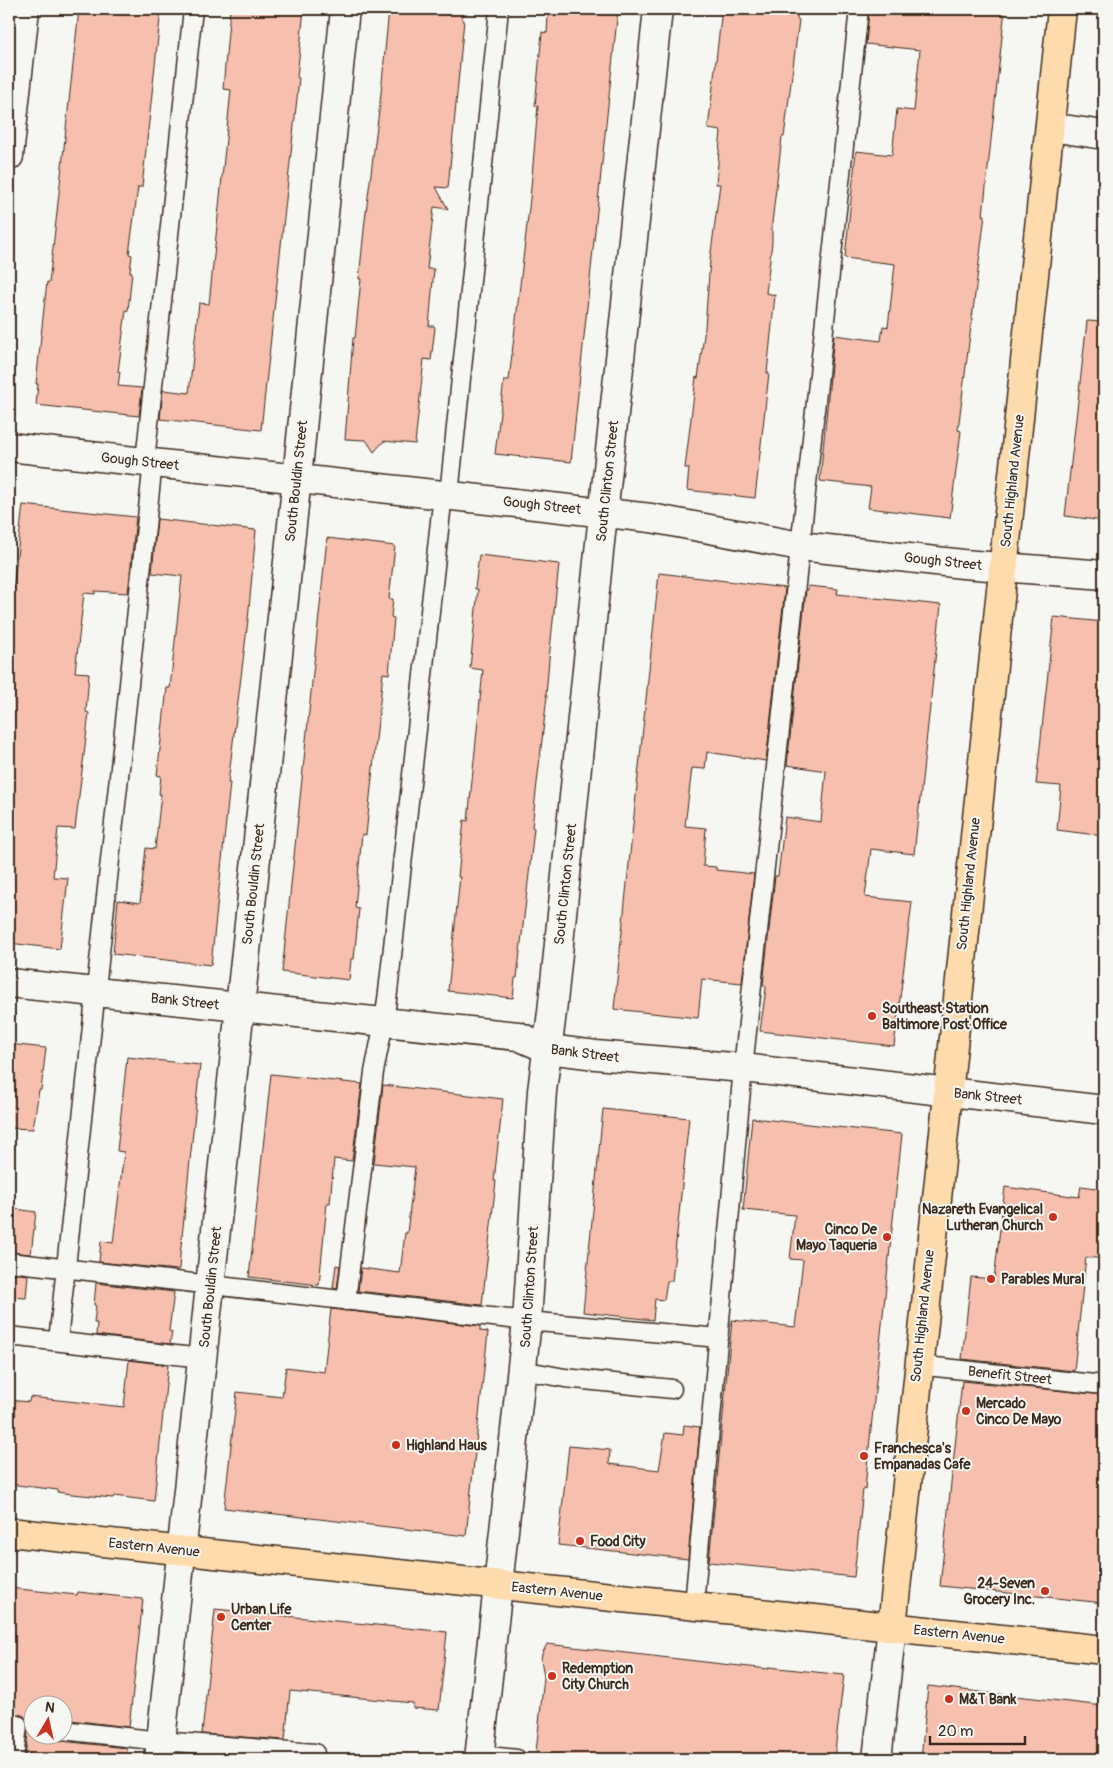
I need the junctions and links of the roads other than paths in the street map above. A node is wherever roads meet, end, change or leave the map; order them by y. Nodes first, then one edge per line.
1 (25, 9) edge
2 (193, 9) edge
3 (346, 9) edge
4 (499, 9) edge
5 (658, 9) edge
6 (858, 9) edge
7 (1062, 9) edge
8 (1050, 128) junction
9 (1104, 135) edge
10 (9, 156) edge
11 (9, 447) edge
12 (149, 462) junction
13 (297, 478) junction
14 (446, 495) junction
15 (604, 512) junction
16 (800, 546) junction
17 (1003, 566) junction
18 (1104, 575) edge
19 (9, 983) edge
20 (96, 992) junction
21 (240, 1007) junction
22 (384, 1022) junction
23 (548, 1049) junction
24 (743, 1068) junction
25 (946, 1091) junction
26 (1104, 1110) edge
27 (9, 1262) edge
28 (67, 1269) junction
29 (210, 1286) junction
30 (346, 1301) junction
31 (527, 1321) junction
32 (9, 1336) edge
33 (719, 1338) junction
34 (58, 1342) junction
35 (202, 1358) junction
36 (917, 1365) junction
37 (522, 1370) junction
38 (1104, 1385) edge
39 (672, 1389) dead end
40 (9, 1532) edge
41 (181, 1550) junction
42 (497, 1584) junction
43 (694, 1605) junction
44 (892, 1627) junction
45 (1104, 1650) edge
46 (20, 1725) edge
47 (72, 1732) edge
48 (160, 1750) edge
49 (479, 1757) edge
50 (14, 1759) edge
51 (314, 1759) edge
52 (517, 1759) edge
53 (877, 1759) edge

1 - 10 street
2 - 12 lane
3 - 13 street, South Bouldin Street
4 - 14 lane
5 - 15 street, South Clinton Street
6 - 16 lane
7 - 8 main road, South Highland Avenue
8 - 9 street
8 - 17 main road, South Highland Avenue
11 - 12 street, Gough Street
12 - 13 street, Gough Street
12 - 20 lane
13 - 14 street, Gough Street
13 - 21 street, South Bouldin Street
14 - 15 street, Gough Street
14 - 22 lane
15 - 16 street, Gough Street
15 - 23 street, South Clinton Street
16 - 17 street, Gough Street
16 - 24 lane
17 - 18 street, Gough Street
17 - 25 main road, South Highland Avenue
19 - 20 street, Bank Street
20 - 21 street, Bank Street
20 - 28 lane
21 - 22 street, Bank Street
21 - 29 street, South Bouldin Street
22 - 23 street, Bank Street
22 - 30 lane
23 - 24 street, Bank Street
23 - 31 street, South Clinton Street
24 - 25 street, Bank Street
24 - 33 lane
25 - 26 street, Bank Street
25 - 36 main road, South Highland Avenue
27 - 28 lane
28 - 29 lane
28 - 34 lane
29 - 30 lane
29 - 35 street, South Bouldin Street
30 - 31 lane
31 - 33 lane
31 - 37 street, South Clinton Street
32 - 34 lane
33 - 43 lane
34 - 35 lane
35 - 41 street, South Bouldin Street
36 - 38 lane, Benefit Street
36 - 44 main road, South Highland Avenue
37 - 39 lane
37 - 42 street, South Clinton Street
40 - 41 main road, Eastern Avenue
41 - 42 main road, Eastern Avenue
41 - 48 street, South Bouldin Street
42 - 43 main road, Eastern Avenue
42 - 49 street, South Clinton Street
43 - 44 main road, Eastern Avenue
44 - 45 main road, Eastern Avenue
44 - 53 street, South Highland Avenue
46 - 50 lane
47 - 48 lane
48 - 51 lane
49 - 52 lane

